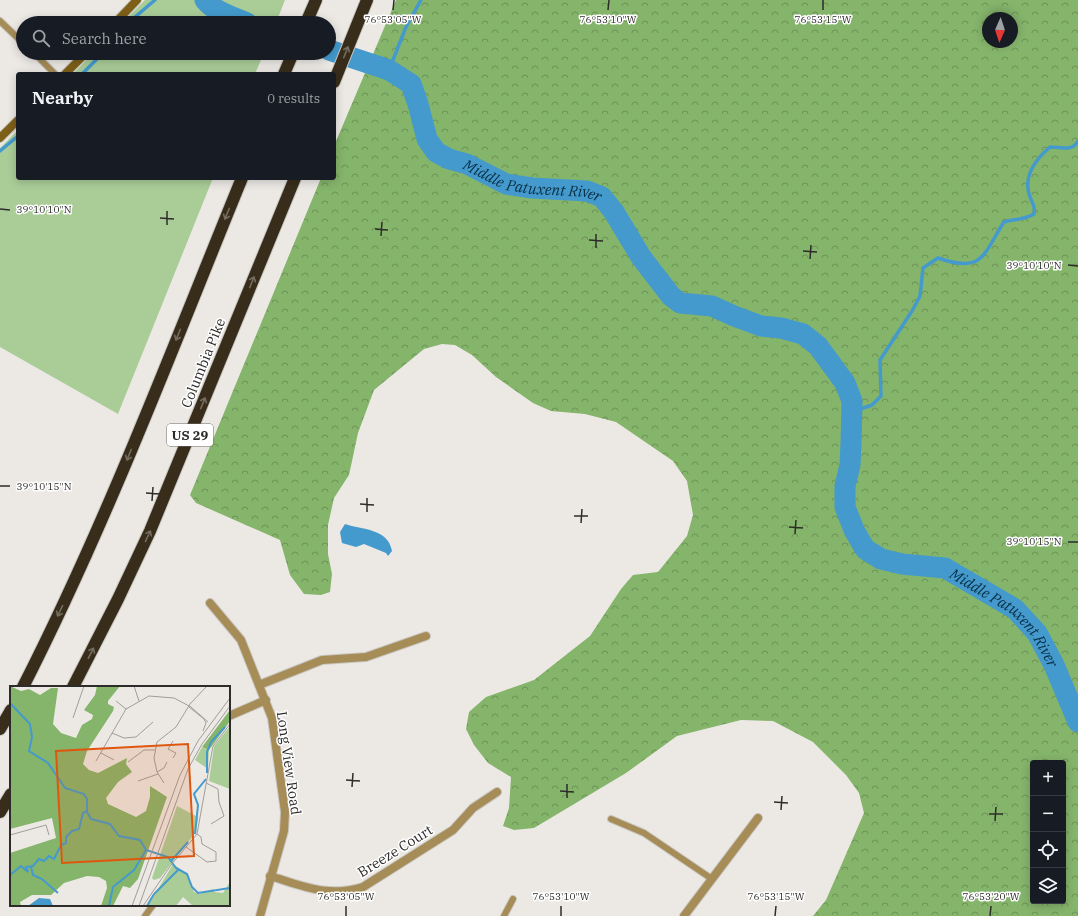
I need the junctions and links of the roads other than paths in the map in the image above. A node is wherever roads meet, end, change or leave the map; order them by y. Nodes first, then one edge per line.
1 (137, 0) edge
2 (367, 0) edge
3 (314, 5) edge
4 (122, 16) edge
5 (309, 16) edge
6 (0, 21) edge
7 (16, 36) edge
8 (41, 60) edge
9 (79, 60) edge
10 (290, 60) edge
11 (53, 72) edge
12 (67, 72) edge
13 (285, 72) edge
14 (336, 77) edge
15 (16, 122) edge
16 (0, 138) edge
17 (241, 180) edge
18 (294, 180) edge
19 (210, 604) dead end
20 (426, 636) dead end
21 (259, 685) junction
22 (23, 686) edge
23 (74, 686) edge
24 (266, 700) junction
25 (10, 712) edge
26 (230, 716) edge
27 (0, 729) edge
28 (496, 792) dead end
29 (10, 796) edge
30 (0, 812) edge
31 (758, 818) dead end
32 (611, 819) dead end
33 (270, 876) junction
34 (712, 879) junction
35 (513, 898) dead end
36 (152, 906) edge
37 (145, 916) edge
38 (260, 916) edge
39 (504, 916) edge
40 (684, 916) edge

1 - 4 street
14 -> 2 highway
3 - 5 highway
6 - 7 lane
8 - 11 lane
9 - 12 street
10 - 13 highway
15 - 16 street
17 -> 22 highway
23 -> 18 highway, Columbia Pike / US 29
19 - 21 street, Long View Road
20 - 21 street
21 - 24 street, Long View Road
24 - 26 street
24 - 33 street, Long View Road
25 - 27 highway
28 - 33 street, Breeze Court
29 - 30 highway
31 - 34 street
32 - 34 lane
33 - 38 street, Long View Road
34 - 40 street
35 - 39 lane
36 - 37 lane

